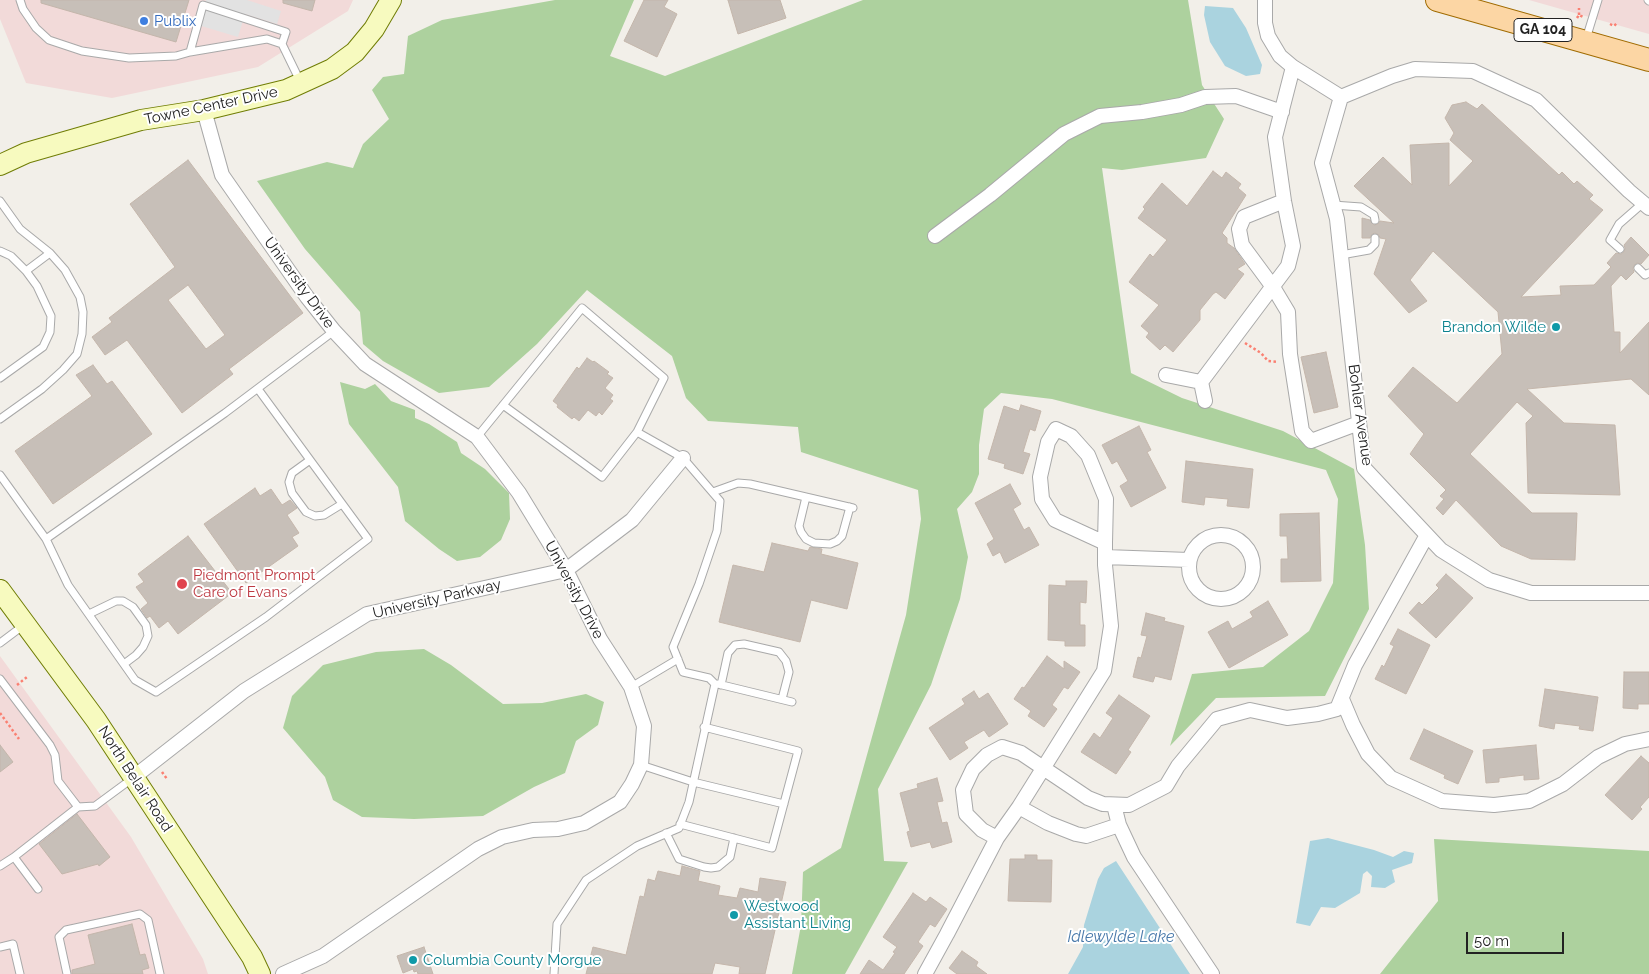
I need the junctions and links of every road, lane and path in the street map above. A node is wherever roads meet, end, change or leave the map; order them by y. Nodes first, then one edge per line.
1 (20, 0) edge
2 (392, 0) edge
3 (1265, 0) edge
4 (1437, 0) edge
5 (1598, 0) edge
6 (1579, 8) dead end
7 (1584, 17) dead end
8 (1610, 24) dead end
9 (1615, 26) dead end
10 (1585, 42) junction
11 (282, 44) junction
12 (190, 52) junction
13 (1649, 60) edge
14 (1293, 67) junction
15 (301, 83) junction
16 (1342, 97) junction
17 (204, 110) junction
18 (1282, 112) junction
19 (0, 165) edge
20 (0, 201) edge
21 (1284, 201) junction
22 (1333, 205) junction
23 (1646, 205) edge
24 (1375, 220) dead end
25 (935, 236) dead end
26 (1375, 238) dead end
27 (1620, 249) dead end
28 (0, 251) edge
29 (50, 253) junction
30 (1341, 255) junction
31 (1638, 268) dead end
32 (26, 271) junction
33 (1649, 273) edge
34 (1273, 287) junction
35 (334, 331) junction
36 (1236, 335) junction
37 (1291, 361) junction
38 (1166, 375) dead end
39 (0, 378) edge
40 (1201, 382) junction
41 (258, 389) junction
42 (1205, 402) dead end
43 (503, 405) junction
44 (0, 419) edge
45 (1359, 423) junction
46 (637, 432) junction
47 (477, 437) junction
48 (683, 458) junction
49 (310, 460) junction
50 (0, 475) edge
51 (713, 492) junction
52 (806, 497) junction
53 (342, 504) junction
54 (1427, 535) junction
55 (46, 539) junction
56 (1105, 550) junction
57 (1189, 560) junction
58 (566, 570) junction
59 (0, 590) edge
60 (1649, 593) edge
61 (89, 614) junction
62 (25, 624) junction
63 (0, 643) edge
64 (678, 659) junction
65 (124, 664) junction
66 (28, 677) dead end
67 (0, 679) edge
68 (718, 684) junction
69 (15, 686) dead end
70 (631, 687) junction
71 (1342, 699) junction
72 (782, 700) junction
73 (792, 702) dead end
74 (0, 713) edge
75 (704, 727) junction
76 (19, 739) dead end
77 (1649, 739) edge
78 (642, 766) junction
79 (1042, 768) junction
80 (161, 771) dead end
81 (134, 776) junction
82 (167, 779) dead end
83 (693, 782) junction
84 (784, 804) junction
85 (1114, 805) junction
86 (78, 807) junction
87 (1019, 807) junction
88 (680, 824) junction
89 (1119, 825) junction
90 (666, 833) junction
91 (734, 838) junction
92 (997, 838) junction
93 (14, 857) junction
94 (0, 866) edge
95 (38, 889) dead end
96 (0, 947) edge
97 (20, 974) edge
98 (67, 974) edge
99 (160, 974) edge
100 (260, 974) edge
101 (283, 974) edge
102 (554, 974) edge
103 (925, 974) edge
104 (1212, 974) edge

1 - 12 lane
2 - 15 main road, Towne Center Drive
3 - 14 street
4 - 10 main road, GA 104
5 - 10 lane
6 - 7 path
8 - 9 path
10 - 13 main road, GA 104
11 - 12 lane
11 - 12 lane
11 - 15 lane
14 - 16 street
14 - 18 street
15 - 17 main road, Towne Center Drive
16 - 22 street, Bohler Avenue
16 - 23 street
17 - 19 main road, Towne Center Drive
17 - 35 street, University Drive
18 - 21 street
18 - 25 street
20 - 29 lane
21 - 34 street
21 - 34 street
22 - 24 lane
22 - 30 street, Bohler Avenue
23 - 27 lane
26 - 30 lane
28 - 32 lane
29 - 32 lane
29 - 44 lane
30 - 45 street, Bohler Avenue
31 - 33 lane
32 - 39 lane
34 - 36 street
34 - 37 street
35 - 41 lane
35 - 47 street, University Drive
36 - 37 path
36 - 40 street
37 - 45 street
38 - 40 street
40 - 42 street
41 - 49 lane
41 - 55 lane
43 - 46 lane
43 - 46 lane
43 - 47 lane
45 - 54 street, Bohler Avenue
46 - 48 lane
47 - 58 street, University Drive
48 - 51 lane
48 - 58 street, University Parkway
49 - 53 lane
49 - 53 lane
50 - 55 lane
51 - 52 lane
51 - 64 lane
52 - 52 lane
53 - 65 lane
54 - 60 street, Bohler Avenue
54 - 71 street
55 - 61 lane
56 - 56 street
56 - 57 street
56 - 79 street
57 - 57 street
58 - 70 street, University Drive
58 - 81 street, University Parkway
59 - 62 main road, North Belair Road
61 - 65 lane
61 - 65 lane
62 - 63 lane
62 - 81 main road, North Belair Road
64 - 68 lane
64 - 70 lane
66 - 69 path
67 - 86 lane
68 - 72 lane
68 - 72 lane
68 - 75 lane
70 - 78 street, University Drive
71 - 77 street
71 - 85 street
72 - 73 lane
74 - 76 path
75 - 83 lane
75 - 84 lane
78 - 83 lane
78 - 101 street, University Drive
79 - 85 street
79 - 87 street
79 - 92 street
80 - 82 path
81 - 86 lane
81 - 100 main road, North Belair Road
83 - 84 lane
83 - 88 lane
84 - 91 lane
85 - 89 street
86 - 93 lane
87 - 89 street
87 - 92 street
88 - 90 lane
88 - 91 lane
89 - 104 street
90 - 91 lane
90 - 102 lane
92 - 103 street
93 - 94 lane
93 - 95 lane
96 - 97 lane
98 - 99 lane

